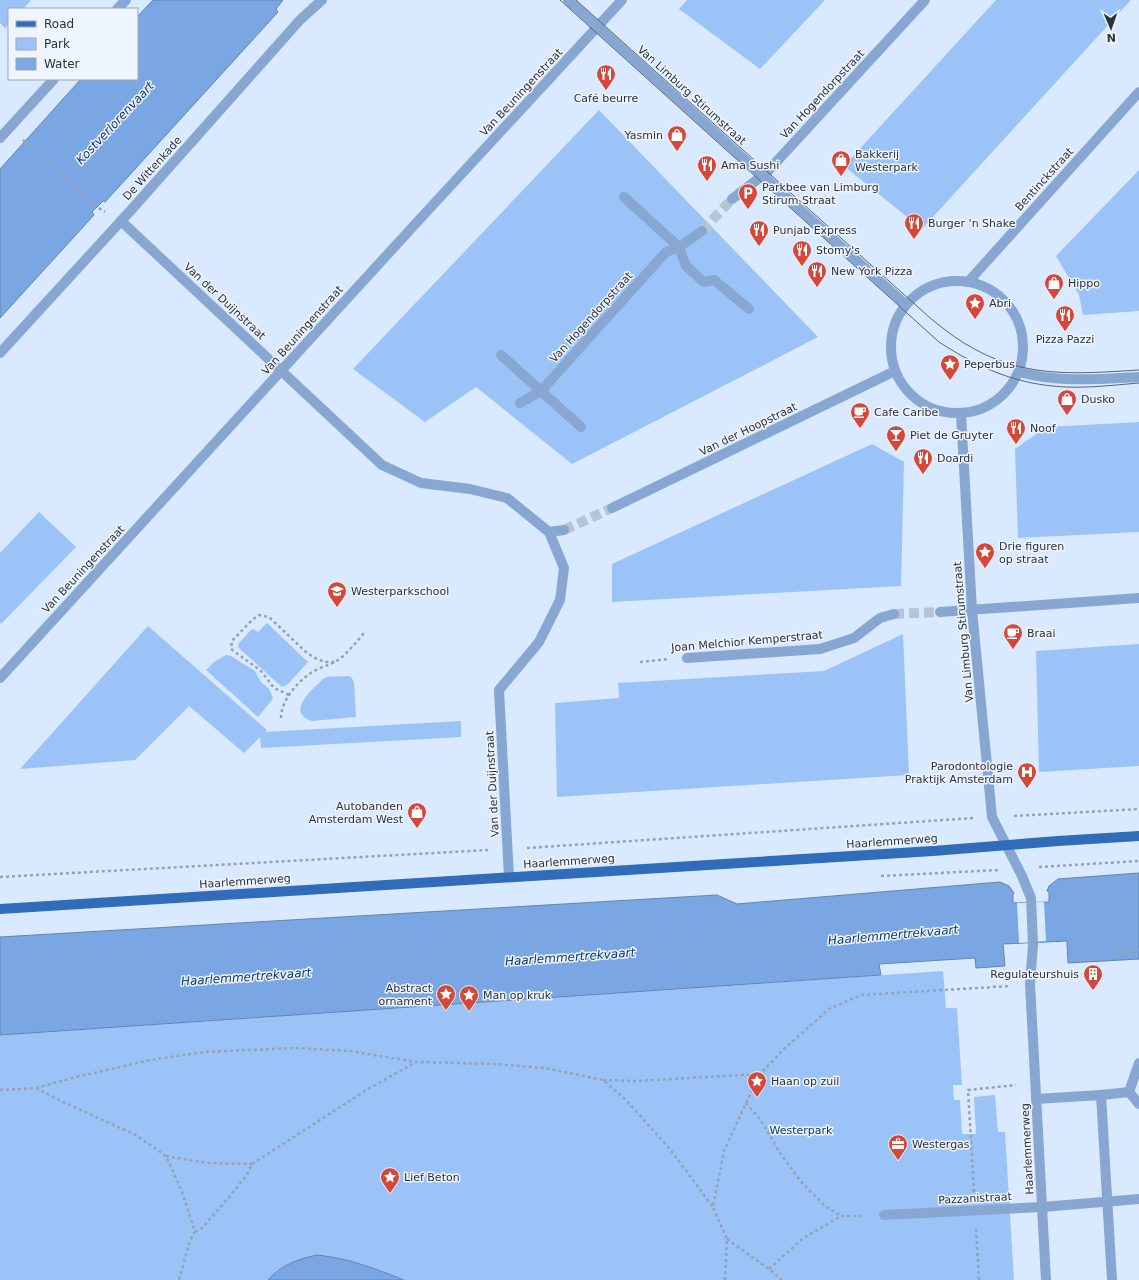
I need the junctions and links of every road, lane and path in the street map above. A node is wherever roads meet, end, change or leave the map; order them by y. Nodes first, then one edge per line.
1 (126, 0) edge
2 (322, 0) edge
3 (568, 0) edge
4 (622, 0) edge
5 (925, 0) edge
6 (118, 8) edge
7 (598, 27) junction
8 (53, 80) edge
9 (1139, 92) edge
10 (0, 122) edge
11 (8, 129) junction
12 (0, 138) edge
13 (24, 141) dead end
14 (763, 175) junction
15 (624, 197) dead end
16 (732, 199) tunnel mouth
17 (97, 207) dead end
18 (121, 220) junction
19 (702, 231) tunnel mouth
20 (679, 247) junction
21 (968, 282) junction
22 (906, 305) junction
23 (749, 309) dead end
24 (0, 353) edge
25 (501, 355) dead end
26 (282, 371) junction
27 (895, 371) junction
28 (1019, 372) junction
29 (1139, 377) edge
30 (541, 391) junction
31 (520, 402) dead end
32 (961, 414) junction
33 (581, 427) dead end
34 (612, 508) tunnel mouth
35 (564, 530) tunnel mouth
36 (549, 532) junction
37 (1139, 598) edge
38 (972, 610) junction
39 (940, 612) tunnel mouth
40 (894, 614) tunnel mouth
41 (365, 632) dead end
42 (687, 658) joint
43 (335, 662) junction
44 (640, 662) dead end
45 (0, 678) edge
46 (289, 695) junction
47 (281, 718) dead end
48 (1139, 809) edge
49 (992, 817) junction
50 (1139, 836) edge
51 (1007, 845) junction
52 (508, 849) junction
53 (0, 877) edge
54 (509, 877) junction
55 (1031, 898) joint
56 (0, 908) edge
57 (1139, 950) edge
58 (1114, 952) dead end
59 (1030, 984) junction
60 (416, 1062) junction
61 (1139, 1063) edge
62 (760, 1074) junction
63 (603, 1080) junction
64 (1036, 1083) junction
65 (36, 1088) junction
66 (0, 1090) edge
67 (1129, 1092) junction
68 (1101, 1095) junction
69 (1036, 1099) junction
70 (746, 1103) junction
71 (1139, 1104) edge
72 (166, 1156) junction
73 (252, 1164) junction
74 (1139, 1199) edge
75 (1107, 1201) junction
76 (713, 1207) junction
77 (1042, 1207) junction
78 (975, 1210) junction
79 (884, 1215) joint
80 (841, 1216) junction
81 (195, 1232) junction
82 (726, 1239) junction
83 (769, 1269) junction
84 (179, 1280) edge
85 (725, 1280) edge
86 (782, 1280) edge
87 (979, 1280) edge
88 (1046, 1280) edge
89 (1112, 1280) edge

1 - 6 street
2 - 18 street, De Wittenkade
3 - 7 street, Van Limburg Stirumstraat
4 - 7 street, Van Beuningenstraat
5 - 14 street, Van Hogendorpstraat
7 - 14 street, Van Limburg Stirumstraat
7 - 26 street, Van Beuningenstraat
8 - 11 street
9 - 21 street, Bentinckstraat
10 - 11 street
11 - 12 street
13 - 17 path
14 - 16 street, Van Hogendorpstraat
14 - 22 street, Van Limburg Stirumstraat
15 - 20 street
18 - 24 street, De Wittenkade
18 - 26 street, Van der Duijnstraat
19 - 20 street, Van Hogendorpstraat
20 - 23 street
20 - 30 street, Van Hogendorpstraat
21 - 22 street
21 - 28 street
22 - 27 street
25 - 30 street
26 - 36 street, Van der Duijnstraat
26 - 45 street, Van Beuningenstraat
27 - 32 street
27 - 34 street, Van der Hoopstraat
28 - 29 street
28 - 32 street
30 - 31 street, Van Hogendorpstraat
30 - 33 street
32 - 38 street, Van Limburg Stirumstraat
35 - 36 street
36 - 52 street, Van der Duijnstraat
37 - 38 street
38 - 39 street
38 - 49 street, Van Limburg Stirumstraat
40 - 42 street, Joan Melchior Kemperstraat
41 - 43 path
42 - 44 path, Joan Melchior Kemperstraat
43 - 46 path
43 - 46 path
46 - 47 path
48 - 49 path, Haarlemmerweg
49 - 51 street, Van Limburg Stirumstraat
49 - 52 path, Haarlemmerweg
50 - 51 main road, Haarlemmerweg
51 - 54 main road, Haarlemmerweg
51 - 55 street, Van Limburg Stirumstraat
52 - 53 path, Haarlemmerweg
52 - 54 street, Van der Duijnstraat
54 - 56 main road, Haarlemmerweg
55 - 59 street, Haarlemmerweg
57 - 58 path
59 - 62 path
59 - 64 street, Haarlemmerweg
60 - 63 path
60 - 65 path
60 - 73 path
61 - 67 street
62 - 63 path
62 - 70 path
63 - 76 path
64 - 69 street, Haarlemmerweg
64 - 78 path
65 - 66 path
65 - 72 path
67 - 68 street
67 - 71 street
68 - 69 street
68 - 75 street
69 - 77 street, Haarlemmerweg
70 - 76 path
70 - 80 path
72 - 73 path
72 - 81 path
73 - 81 path
74 - 75 street, Pazzanistraat
75 - 77 street, Pazzanistraat
75 - 89 street
76 - 82 path
77 - 78 street, Pazzanistraat
77 - 88 street, Haarlemmerweg
78 - 79 street, Pazzanistraat
78 - 87 path
79 - 80 path
80 - 83 path
81 - 84 path
82 - 83 path
82 - 85 path
83 - 86 path

